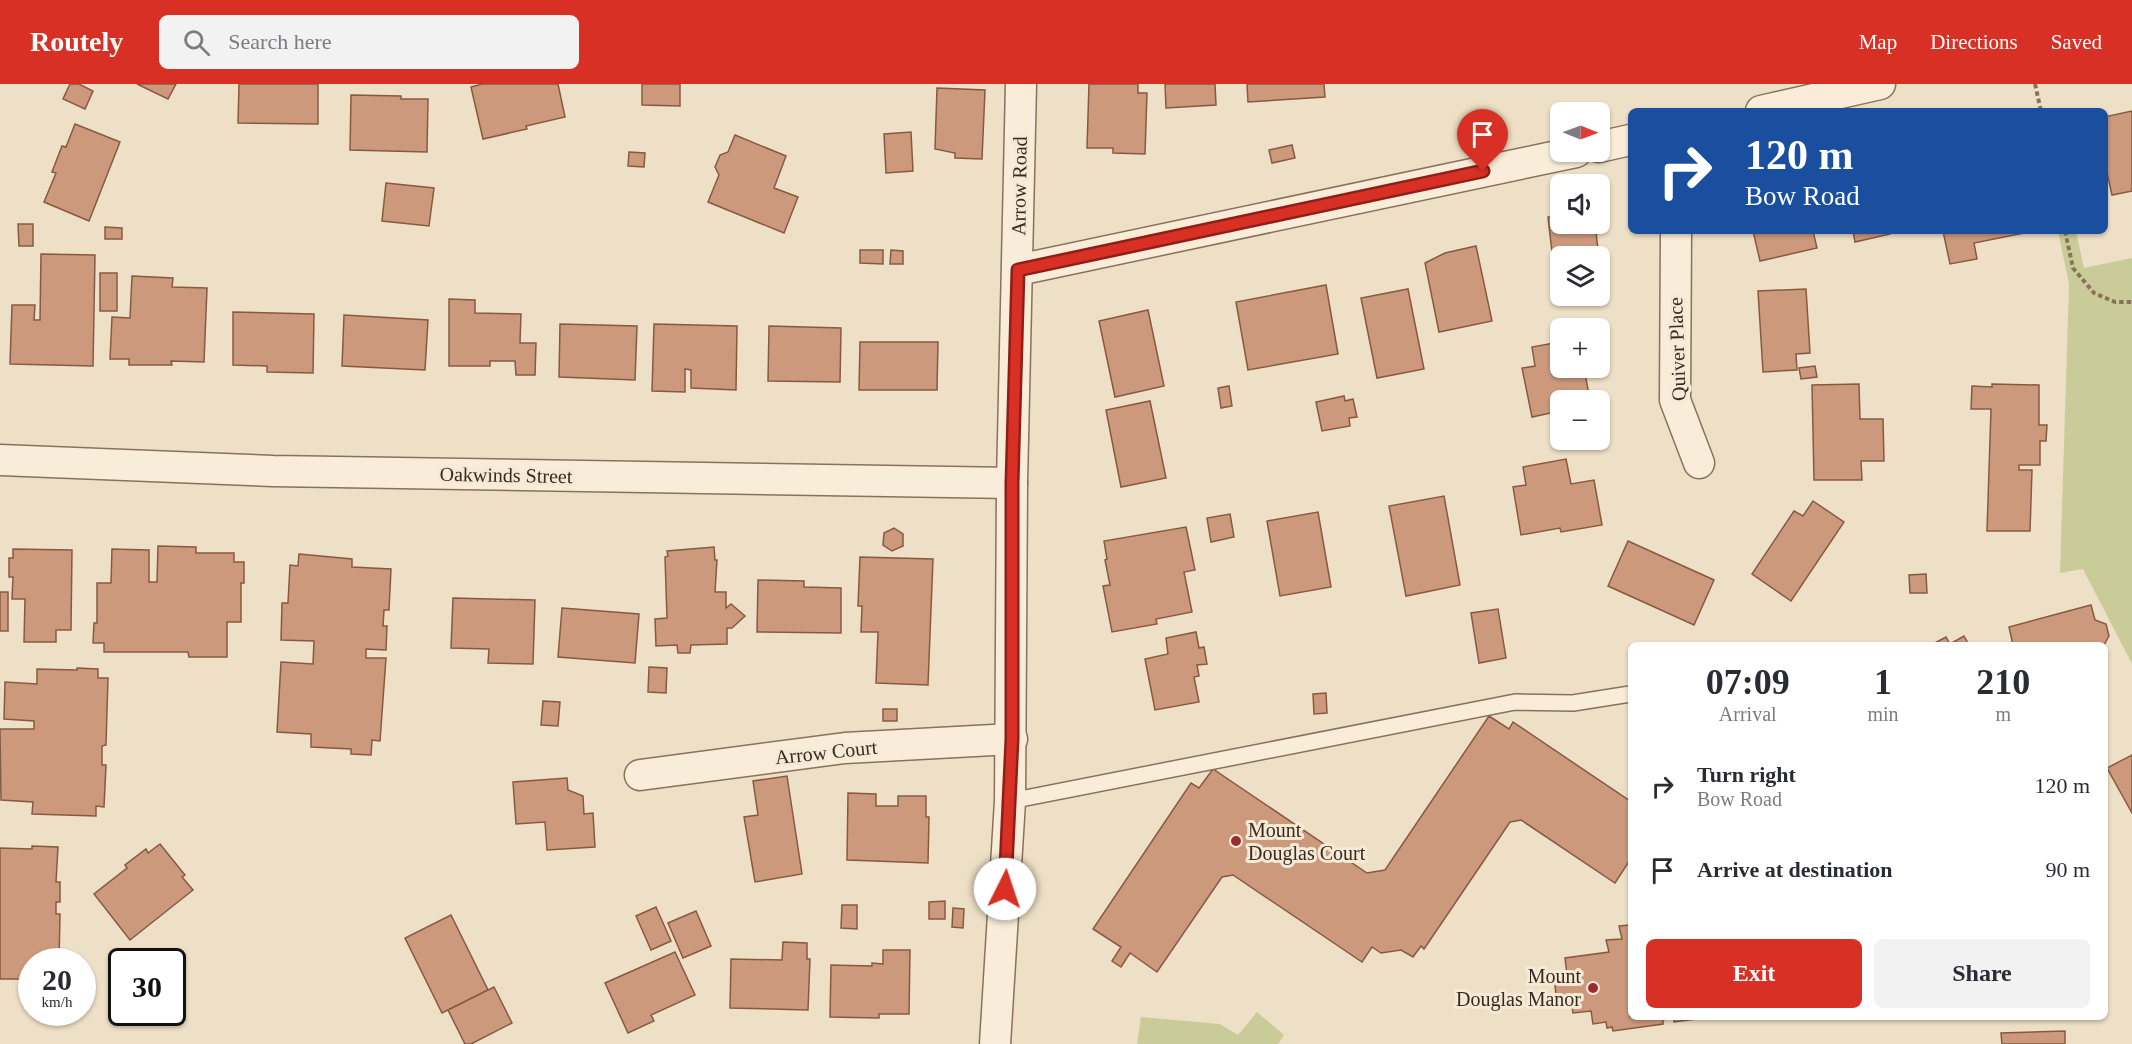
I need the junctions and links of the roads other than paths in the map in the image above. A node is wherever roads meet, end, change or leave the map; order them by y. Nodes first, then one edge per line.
1 (1021, 84) edge
2 (1880, 84) edge
3 (1774, 108) edge
4 (1628, 140) edge
5 (1610, 145) edge
6 (1550, 157) edge
7 (1676, 234) edge
8 (1018, 270) junction
9 (0, 460) edge
10 (1699, 463) dead end
11 (1012, 483) junction
12 (1628, 694) edge
13 (1012, 739) junction
14 (640, 775) dead end
15 (1010, 801) junction
16 (995, 1044) edge

1 - 8 street, Arrow Road
2 - 3 street
4 - 5 street
6 - 8 street
7 - 10 street, Quiver Place
8 - 11 street, Arrow Road
9 - 11 street, Oakwinds Street
11 - 13 street, Arrow Road
12 - 15 lane
13 - 14 street, Arrow Court
13 - 15 street, Arrow Road
15 - 16 street, Arrow Road

